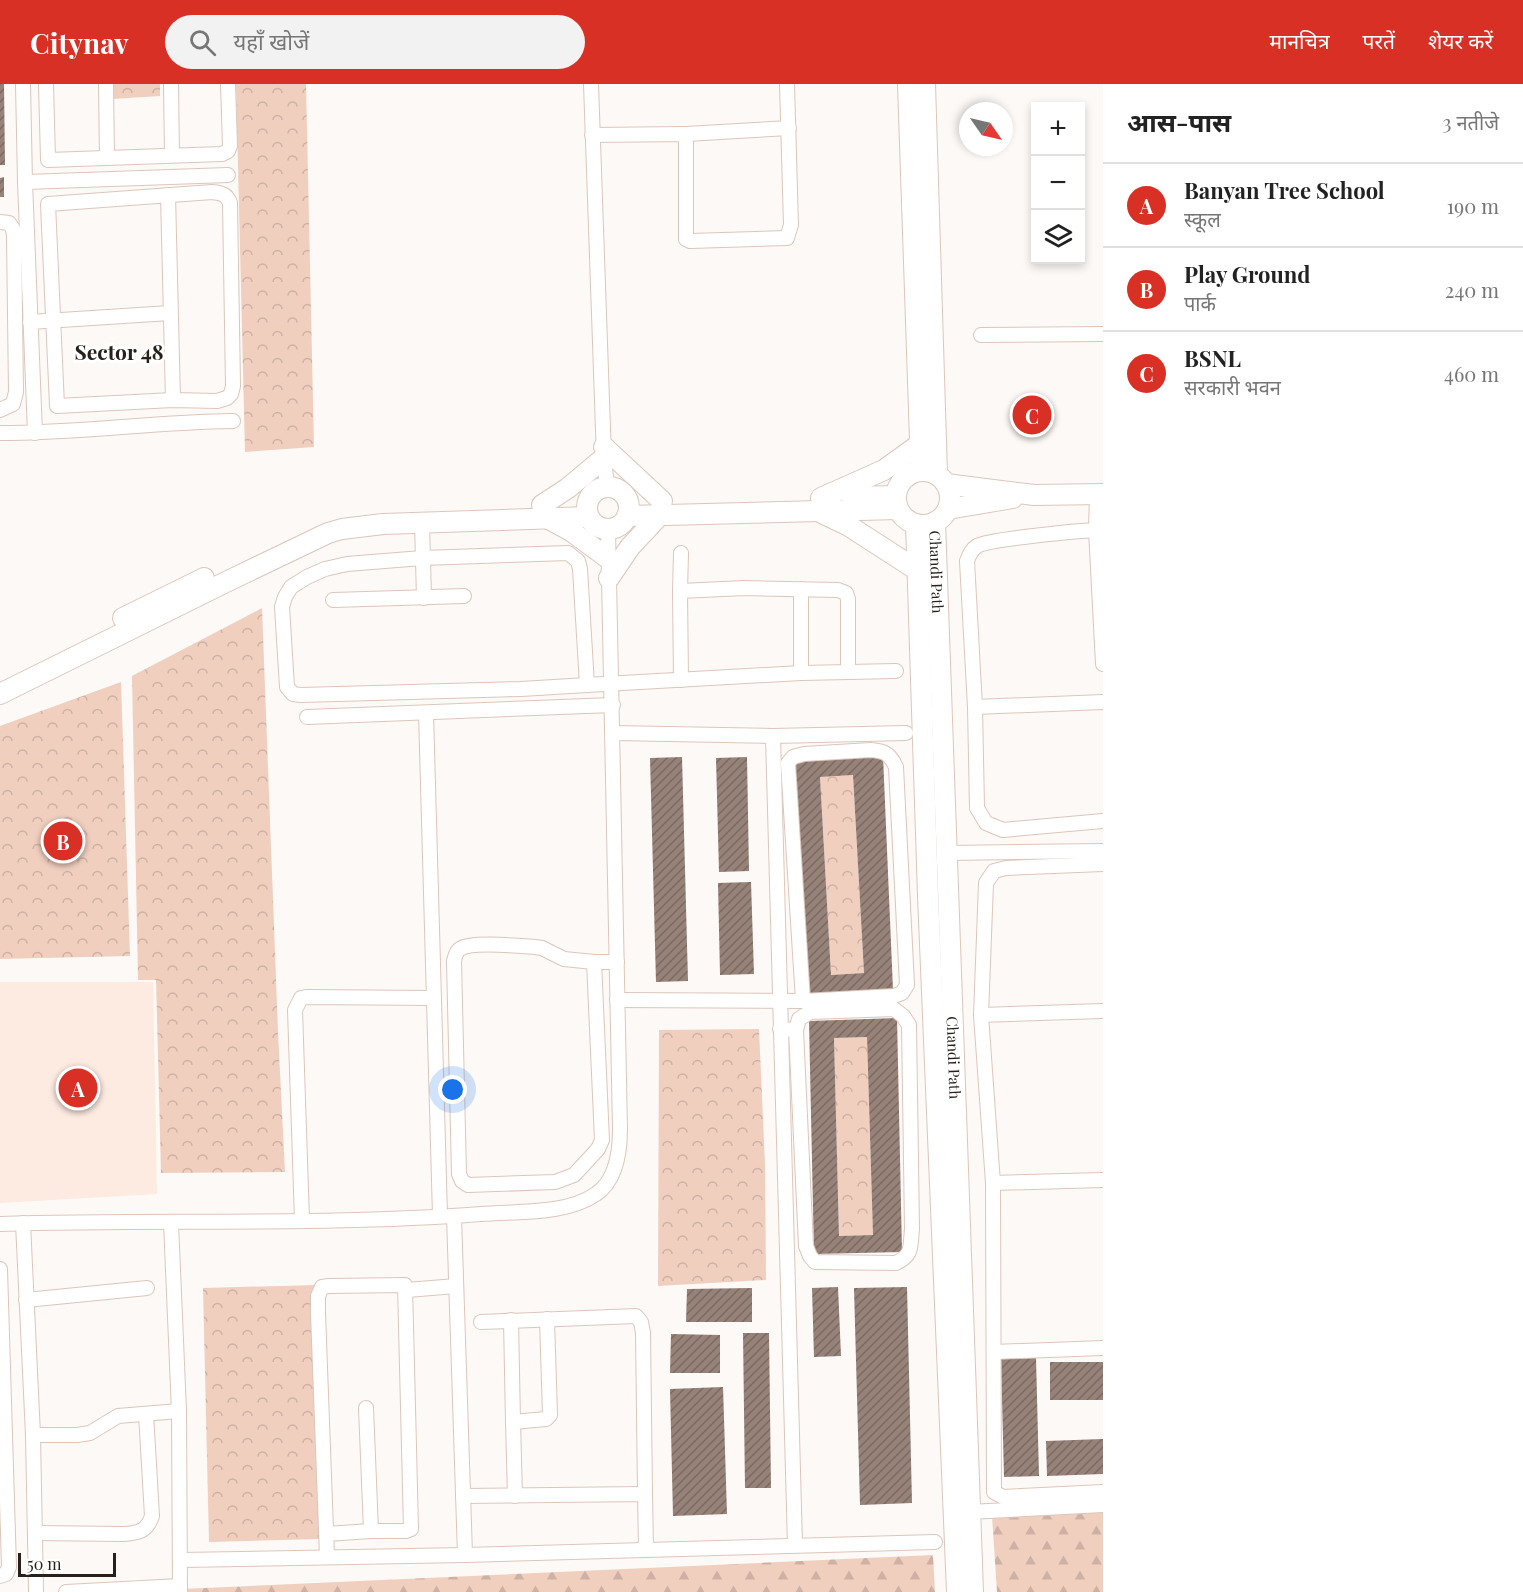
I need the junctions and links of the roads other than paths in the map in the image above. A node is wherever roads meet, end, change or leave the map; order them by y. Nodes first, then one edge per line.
1 (23, 84) edge
2 (46, 84) edge
3 (106, 84) edge
4 (171, 84) edge
5 (228, 84) edge
6 (591, 84) edge
7 (787, 84) edge
8 (908, 84) edge
9 (925, 84) edge
10 (789, 128) junction
11 (686, 134) junction
12 (592, 135) junction
13 (172, 155) junction
14 (107, 157) junction
15 (90, 158) junction
16 (228, 175) dead end
17 (91, 180) junction
18 (25, 182) junction
19 (168, 195) junction
20 (92, 201) junction
21 (0, 222) edge
22 (170, 313) junction
23 (54, 320) junction
24 (30, 322) junction
25 (1103, 334) edge
26 (981, 335) dead end
27 (173, 400) junction
28 (0, 410) edge
29 (233, 421) dead end
30 (0, 433) edge
31 (35, 433) junction
32 (920, 444) junction
33 (604, 453) junction
34 (935, 476) junction
35 (607, 487) junction
36 (1100, 494) edge
37 (1034, 495) junction
38 (897, 502) junction
39 (812, 505) junction
40 (661, 508) junction
41 (627, 509) junction
42 (588, 511) junction
43 (546, 512) junction
44 (933, 518) junction
45 (422, 523) junction
46 (608, 529) junction
47 (1100, 530) edge
48 (681, 553) dead end
49 (422, 558) junction
50 (609, 568) junction
51 (917, 570) junction
52 (801, 589) junction
53 (680, 591) junction
54 (464, 596) dead end
55 (424, 598) junction
56 (333, 600) dead end
57 (1103, 664) edge
58 (896, 671) dead end
59 (849, 672) junction
60 (801, 673) junction
61 (681, 680) junction
62 (0, 681) edge
63 (611, 683) junction
64 (587, 685) junction
65 (0, 694) edge
66 (1103, 702) edge
67 (612, 705) junction
68 (975, 707) junction
69 (426, 713) junction
70 (307, 717) dead end
71 (613, 733) junction
72 (906, 733) dead end
73 (774, 736) junction
74 (1103, 821) edge
75 (1103, 851) edge
76 (947, 853) junction
77 (1103, 864) edge
78 (594, 962) junction
79 (617, 963) junction
80 (434, 998) junction
81 (617, 1000) junction
82 (780, 1001) junction
83 (803, 1001) junction
84 (1103, 1011) edge
85 (981, 1015) junction
86 (780, 1029) junction
87 (796, 1030) junction
88 (1103, 1180) edge
89 (462, 1181) junction
90 (439, 1183) junction
91 (993, 1184) junction
92 (447, 1216) junction
93 (303, 1220) junction
94 (23, 1223) junction
95 (171, 1223) junction
96 (0, 1224) edge
97 (787, 1255) junction
98 (810, 1256) junction
99 (0, 1269) edge
100 (456, 1286) junction
101 (147, 1288) dead end
102 (407, 1290) junction
103 (26, 1300) junction
104 (547, 1319) junction
105 (511, 1320) junction
106 (481, 1322) dead end
107 (1103, 1348) edge
108 (994, 1352) junction
109 (366, 1408) dead end
110 (180, 1411) junction
111 (146, 1414) junction
112 (513, 1422) junction
113 (33, 1435) junction
114 (1103, 1492) edge
115 (645, 1494) junction
116 (463, 1496) junction
117 (515, 1496) junction
118 (1103, 1505) edge
119 (969, 1512) junction
120 (371, 1531) junction
121 (35, 1533) junction
122 (326, 1534) junction
123 (936, 1542) dead end
124 (795, 1545) junction
125 (956, 1546) junction
126 (646, 1549) junction
127 (465, 1554) junction
128 (327, 1557) junction
129 (180, 1560) junction
130 (0, 1576) edge
131 (180, 1589) edge
132 (36, 1592) edge
133 (66, 1592) edge
134 (950, 1592) edge
135 (957, 1592) edge
136 (973, 1592) edge

1 - 18 street
2 - 15 street
3 - 14 street
4 - 13 street
5 - 13 street
6 - 12 street
7 - 10 street
8 - 32 main road
9 - 34 main road
10 - 11 street
10 - 11 street
11 - 12 street
12 - 33 street
13 - 14 street
14 - 15 street
15 - 17 street
16 - 17 street
17 - 18 street
17 - 20 street
18 - 24 street
19 - 20 street
19 - 22 street
19 - 27 street
20 - 23 street
21 - 28 street
22 - 23 street
22 - 27 street
23 - 24 street
23 - 27 street
24 - 31 street
25 - 26 street
29 - 31 street
30 - 31 street
32 - 34 main road
32 - 39 main road
33 - 35 street
33 - 40 main road
33 - 43 main road
34 - 37 main road
34 - 38 main road
34 - 44 main road
35 - 41 main road
35 - 42 main road
36 - 37 main road
36 - 47 street
37 - 44 main road
38 - 39 main road
38 - 44 main road
39 - 40 main road
39 - 51 main road
40 - 41 main road
40 - 50 main road
41 - 46 main road
42 - 43 main road
42 - 46 main road
43 - 45 main road
43 - 50 main road
43 - 62 main road
44 - 51 main road, Chandi Path
44 - 76 main road, Chandi Path
45 - 49 street
45 - 65 main road
46 - 50 street
47 - 57 street
47 - 68 street
48 - 53 street
49 - 55 street
49 - 64 street
49 - 64 street
50 - 63 street
51 - 125 main road, Chandi Path
52 - 53 street
52 - 59 street
52 - 60 street
53 - 61 street
54 - 55 street
55 - 56 street
58 - 59 street
59 - 60 street
60 - 61 street
61 - 63 street
63 - 64 street
63 - 67 street
66 - 68 street
67 - 69 street
67 - 71 street
68 - 74 street
69 - 70 street
69 - 80 street
71 - 73 street
71 - 79 street
72 - 73 street
73 - 82 street
75 - 76 street
76 - 119 main road, Chandi Path
77 - 85 street
78 - 79 street
78 - 89 street
78 - 89 street
79 - 81 street
80 - 90 street
80 - 93 street
81 - 82 street
81 - 92 street
82 - 83 street
82 - 86 street
83 - 83 street
84 - 85 street
85 - 91 street
86 - 87 street
86 - 97 street
87 - 98 street
87 - 98 street
88 - 91 street
89 - 90 street
90 - 92 street
91 - 108 street
92 - 93 street
92 - 100 street
93 - 95 street
94 - 95 street
94 - 96 street
94 - 103 street
95 - 110 street
97 - 98 street
97 - 124 street
99 - 130 street
100 - 102 street
100 - 116 street
101 - 103 street
102 - 120 street
102 - 122 street
103 - 113 street
104 - 105 street
104 - 112 street
104 - 115 street
105 - 106 street
105 - 112 street
107 - 108 street
108 - 114 street
109 - 120 street
110 - 111 street
110 - 129 street
111 - 113 street
111 - 121 street
112 - 117 street
113 - 121 street
115 - 117 street
115 - 126 street
116 - 117 street
116 - 127 street
118 - 119 street
119 - 136 main road, Chandi Path
120 - 122 street
121 - 132 street
122 - 128 street
123 - 124 street
124 - 126 street
125 - 134 main road
125 - 135 main road, Chandi Path
126 - 127 street
127 - 128 street
128 - 129 street
129 - 131 street
131 - 133 street

